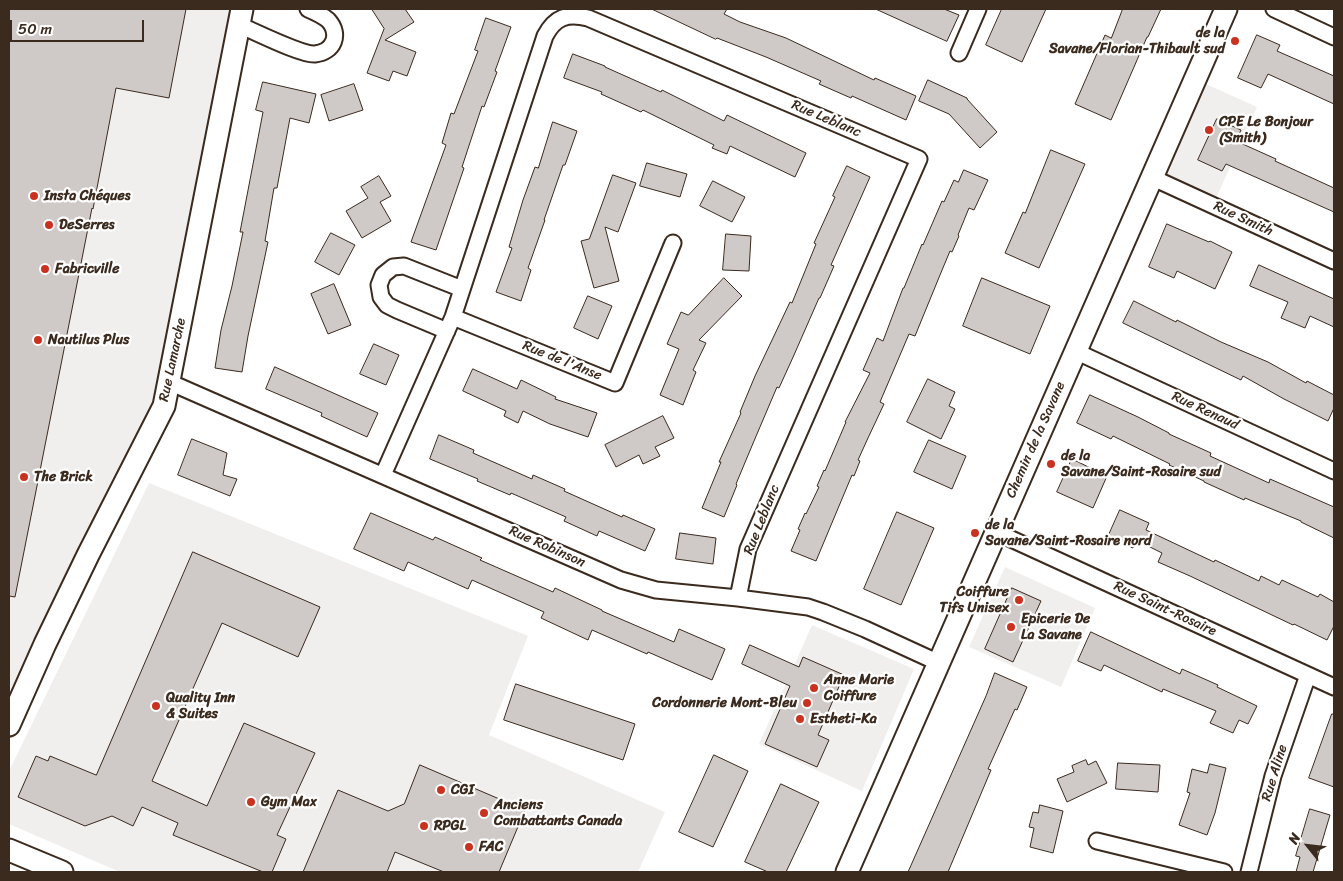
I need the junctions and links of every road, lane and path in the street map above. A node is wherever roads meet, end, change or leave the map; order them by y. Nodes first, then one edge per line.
1 (308, 9) edge
2 (978, 9) edge
3 (1226, 9) edge
4 (1274, 9) edge
5 (241, 17) edge
6 (1334, 37) edge
7 (959, 53) dead end
8 (1151, 177) junction
9 (673, 243) dead end
10 (1334, 261) edge
11 (462, 289) junction
12 (450, 324) junction
13 (1075, 351) junction
14 (169, 382) junction
15 (1334, 471) edge
16 (383, 475) junction
17 (996, 532) junction
18 (738, 598) junction
19 (939, 663) junction
20 (1308, 675) junction
21 (1334, 687) edge
22 (9, 725) edge
23 (1097, 841) dead end
24 (9, 850) edge
25 (62, 872) edge
26 (847, 872) edge
27 (1224, 872) edge
28 (1249, 872) edge

1 - 5 street, Rue Lamarche
2 - 7 street
3 - 8 street, Chemin de la Savane
4 - 6 street
5 - 14 street, Rue Lamarche
8 - 10 street, Rue Smith
8 - 13 street, Chemin de la Savane
9 - 12 street, Rue de l'Anse
11 - 12 street, Rue Leblanc
11 - 12 street
11 - 18 street, Rue Leblanc
12 - 16 street, Rue Leblanc
13 - 15 street, Rue Renaud
13 - 17 street, Chemin de la Savane
14 - 16 street, Rue Robinson
14 - 22 street, Rue Lamarche
16 - 18 street, Rue Robinson
17 - 19 street, Chemin de la Savane
17 - 20 street, Rue Saint-Rosaire
18 - 19 street, Rue Robinson
19 - 26 street, Chemin de la Savane
20 - 21 street, Rue Saint-Rosaire
20 - 28 street, Rue Aline
23 - 27 street
24 - 25 street

